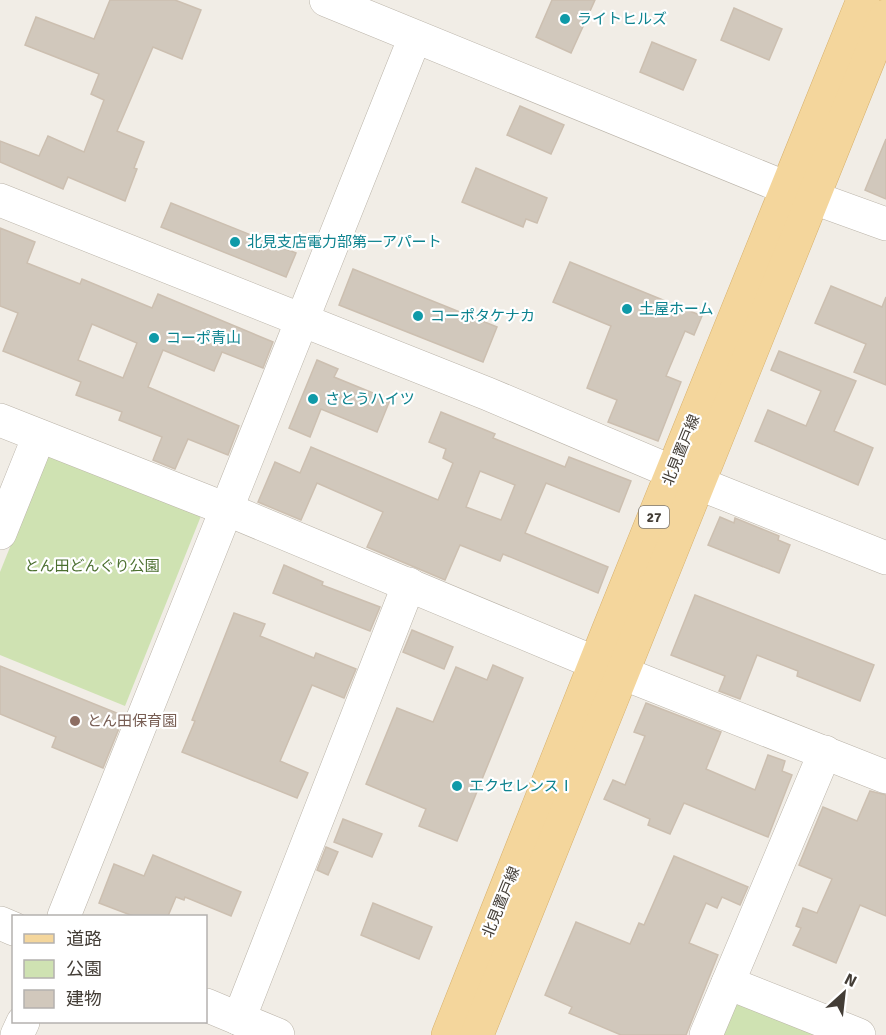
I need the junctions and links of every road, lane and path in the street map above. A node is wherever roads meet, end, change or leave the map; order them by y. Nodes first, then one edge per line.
1 (326, 0) edge
2 (863, 0) edge
3 (886, 16) edge
4 (415, 37) junction
5 (801, 193) junction
6 (0, 200) edge
7 (886, 224) edge
8 (300, 319) junction
9 (0, 420) edge
10 (39, 436) junction
11 (685, 477) junction
12 (226, 509) junction
13 (0, 533) edge
14 (886, 558) edge
15 (408, 584) junction
16 (609, 668) junction
17 (825, 752) junction
18 (886, 777) edge
19 (64, 915) edge
20 (728, 983) junction
21 (207, 1005) edge
22 (239, 1019) junction
23 (278, 1035) edge
24 (448, 1035) edge
25 (477, 1035) edge
26 (706, 1035) edge
27 (859, 1035) edge

1 - 4 street
2 - 5 main road, 北見置戸線 / 27
3 - 5 main road, 北見置戸線 / 27
4 - 5 street
4 - 8 street
5 - 7 street
5 - 11 main road, 北見置戸線 / 27
6 - 8 street
8 - 11 street
8 - 12 street
9 - 10 street
10 - 12 street
10 - 13 street
11 - 14 street
11 - 16 main road, 北見置戸線 / 27
12 - 15 street
12 - 19 street
15 - 16 street
15 - 22 street
16 - 17 street
16 - 24 main road, 北見置戸線 / 27
16 - 25 main road, 北見置戸線 / 27
17 - 18 street
17 - 20 street
20 - 26 street
20 - 27 street
21 - 22 street
22 - 23 street

